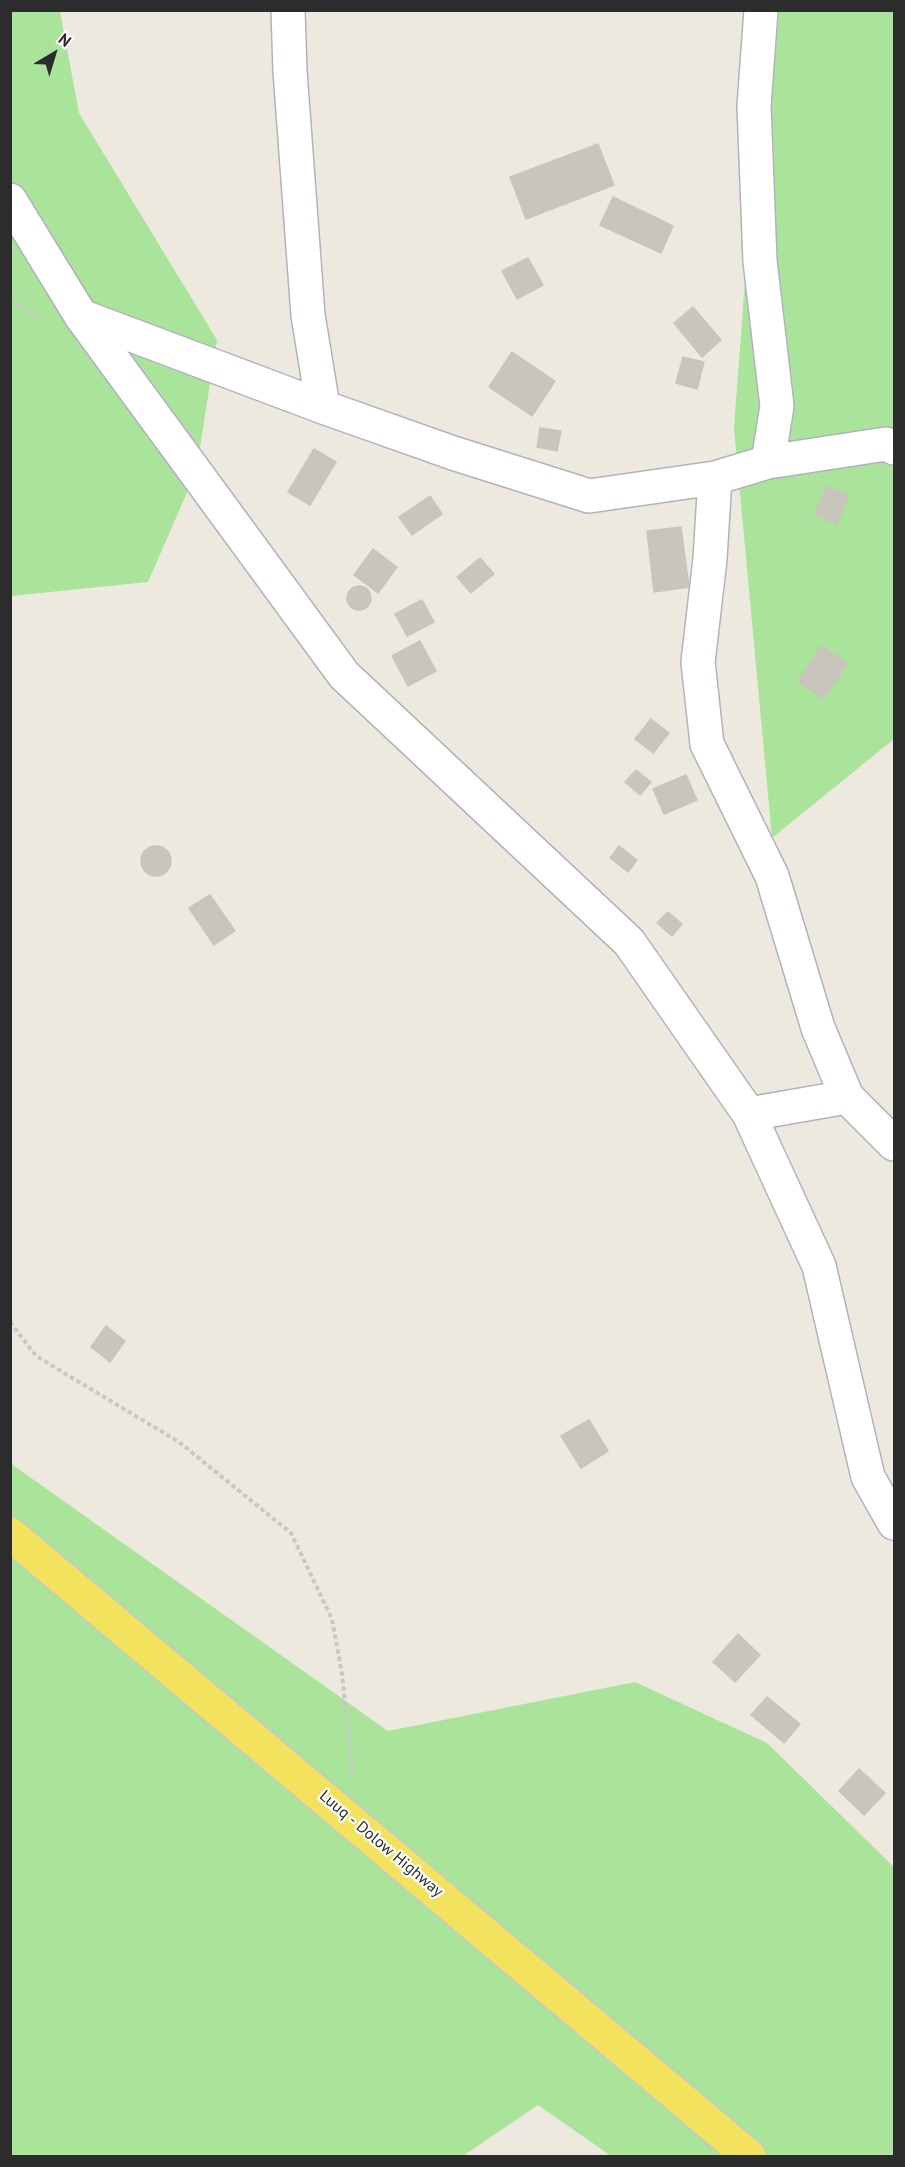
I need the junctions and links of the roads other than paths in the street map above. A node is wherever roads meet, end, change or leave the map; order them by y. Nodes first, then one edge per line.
1 (288, 10) edge
2 (761, 10) edge
3 (10, 200) edge
4 (81, 316) junction
5 (323, 407) junction
6 (894, 448) edge
7 (768, 462) junction
8 (715, 478) junction
9 (848, 1097) junction
10 (749, 1114) junction
11 (894, 1144) edge
12 (894, 1523) edge
13 (10, 1533) edge
14 (749, 2157) edge

1 - 5 street
2 - 7 street
3 - 4 street
4 - 5 street
4 - 10 street
5 - 8 street
6 - 7 street
7 - 8 street
8 - 9 street
9 - 10 street
9 - 11 street
10 - 12 street
13 - 14 main road, Luuq - Dolow Highway

